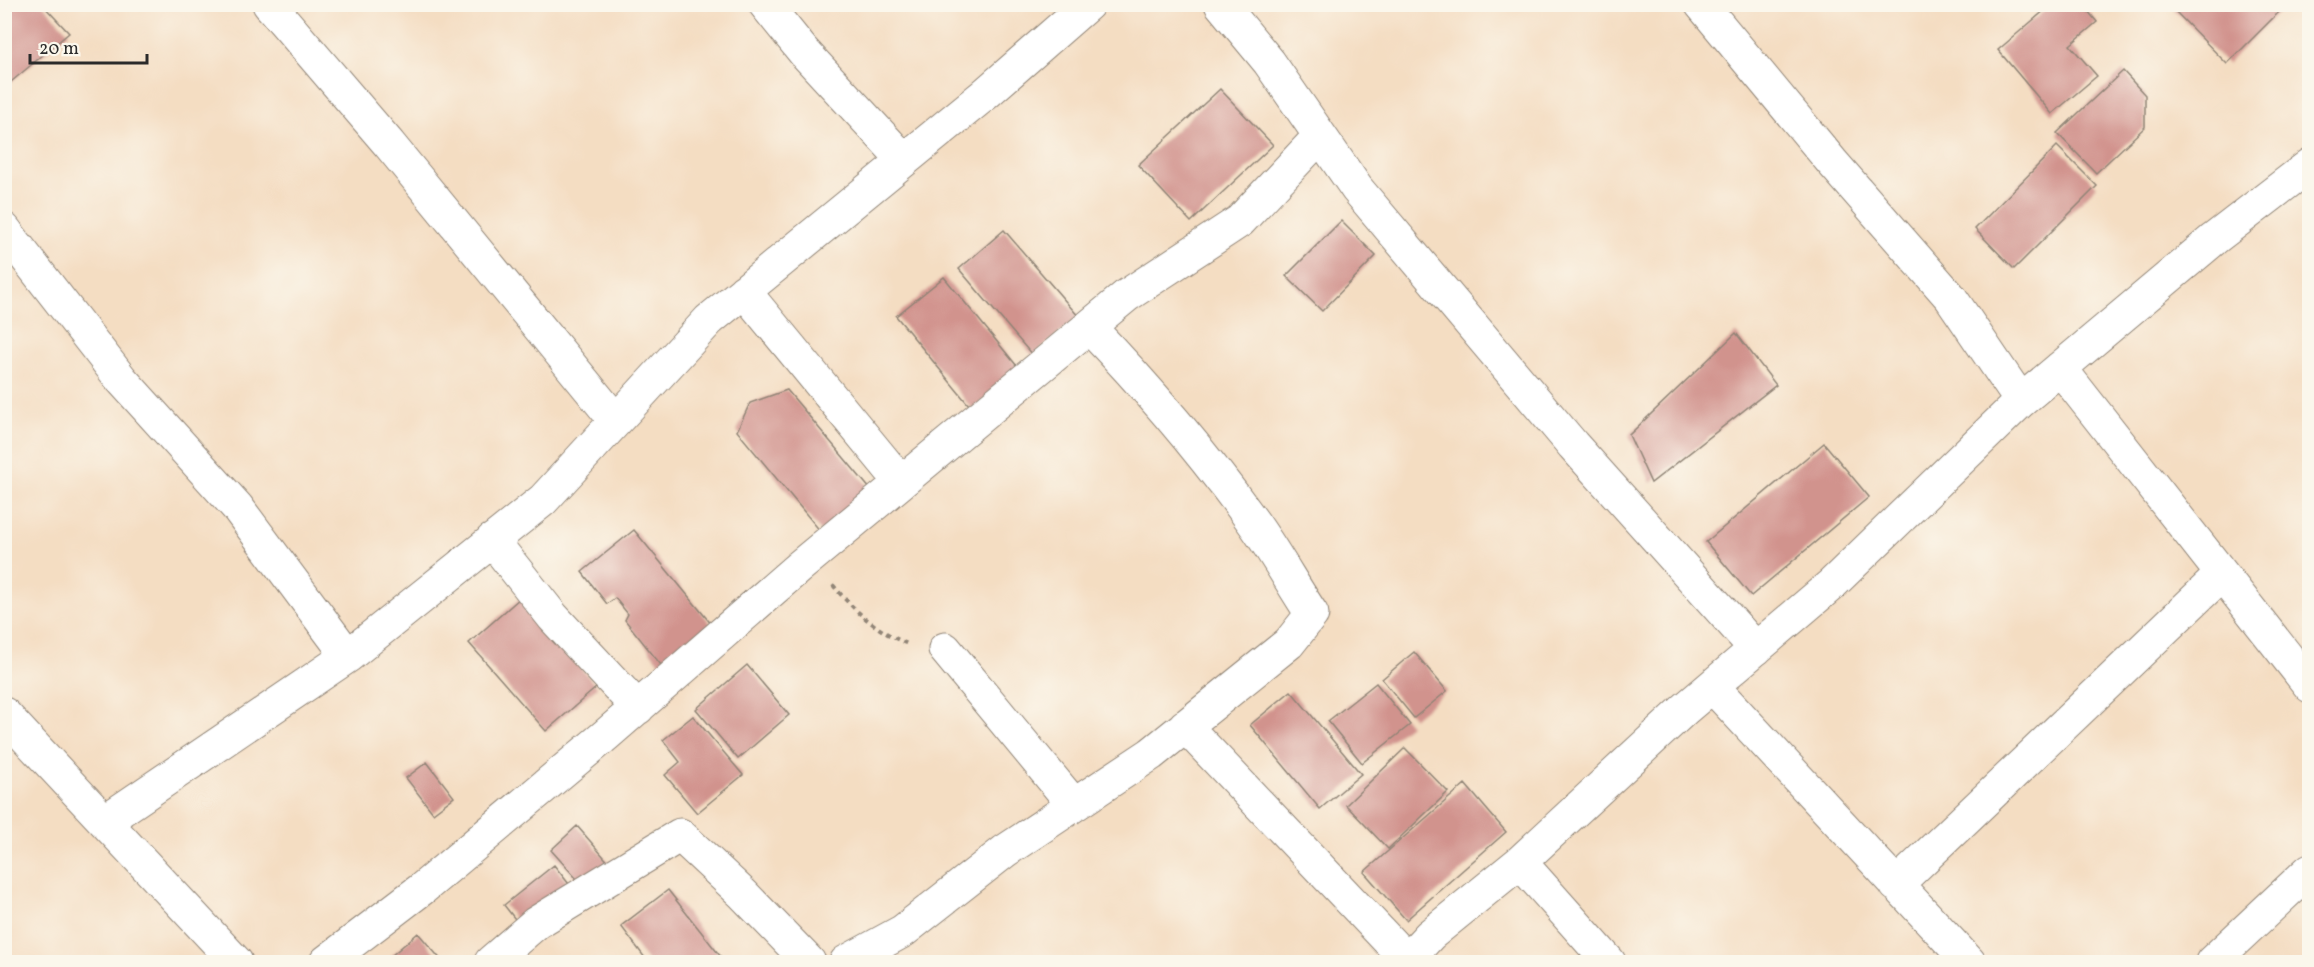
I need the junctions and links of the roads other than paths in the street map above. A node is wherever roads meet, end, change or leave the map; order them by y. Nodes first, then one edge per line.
1 (268, 4) edge
2 (765, 4) edge
3 (1088, 4) edge
4 (1221, 4) edge
5 (1701, 4) edge
6 (1320, 136) junction
7 (904, 160) junction
8 (2310, 165) edge
9 (4, 229) edge
10 (744, 291) junction
11 (1089, 327) junction
12 (2060, 368) junction
13 (2021, 401) junction
14 (616, 421) junction
15 (901, 482) junction
16 (492, 540) junction
17 (2221, 575) junction
18 (945, 649) road end
19 (1756, 650) junction
20 (348, 656) junction
21 (2310, 686) edge
22 (1713, 687) junction
23 (638, 708) junction
24 (4, 714) edge
25 (1185, 726) junction
26 (1074, 805) junction
27 (105, 821) junction
28 (1520, 862) junction
29 (2310, 870) edge
30 (1896, 885) junction
31 (1406, 961) edge
32 (2214, 962) edge
33 (236, 963) edge
34 (327, 963) edge
35 (491, 963) edge
36 (809, 963) edge
37 (846, 963) edge
38 (1610, 963) edge
39 (1969, 963) edge

1 - 14 street
2 - 7 street
3 - 7 street
4 - 6 street
5 - 13 street
6 - 11 street
6 - 19 street
7 - 10 street
8 - 12 street
9 - 20 street
10 - 14 street
10 - 15 street
11 - 15 street
11 - 25 street
12 - 13 street
12 - 17 street
13 - 19 street
14 - 16 street
15 - 23 street
16 - 20 street
16 - 23 street
17 - 21 street
17 - 30 street
18 - 26 street
19 - 22 street
20 - 27 street
22 - 28 street
22 - 30 street
23 - 34 street
24 - 27 street
25 - 26 street
25 - 31 street
26 - 37 street
27 - 33 street
28 - 31 street
28 - 38 street
29 - 32 street
30 - 39 street
35 - 36 street

